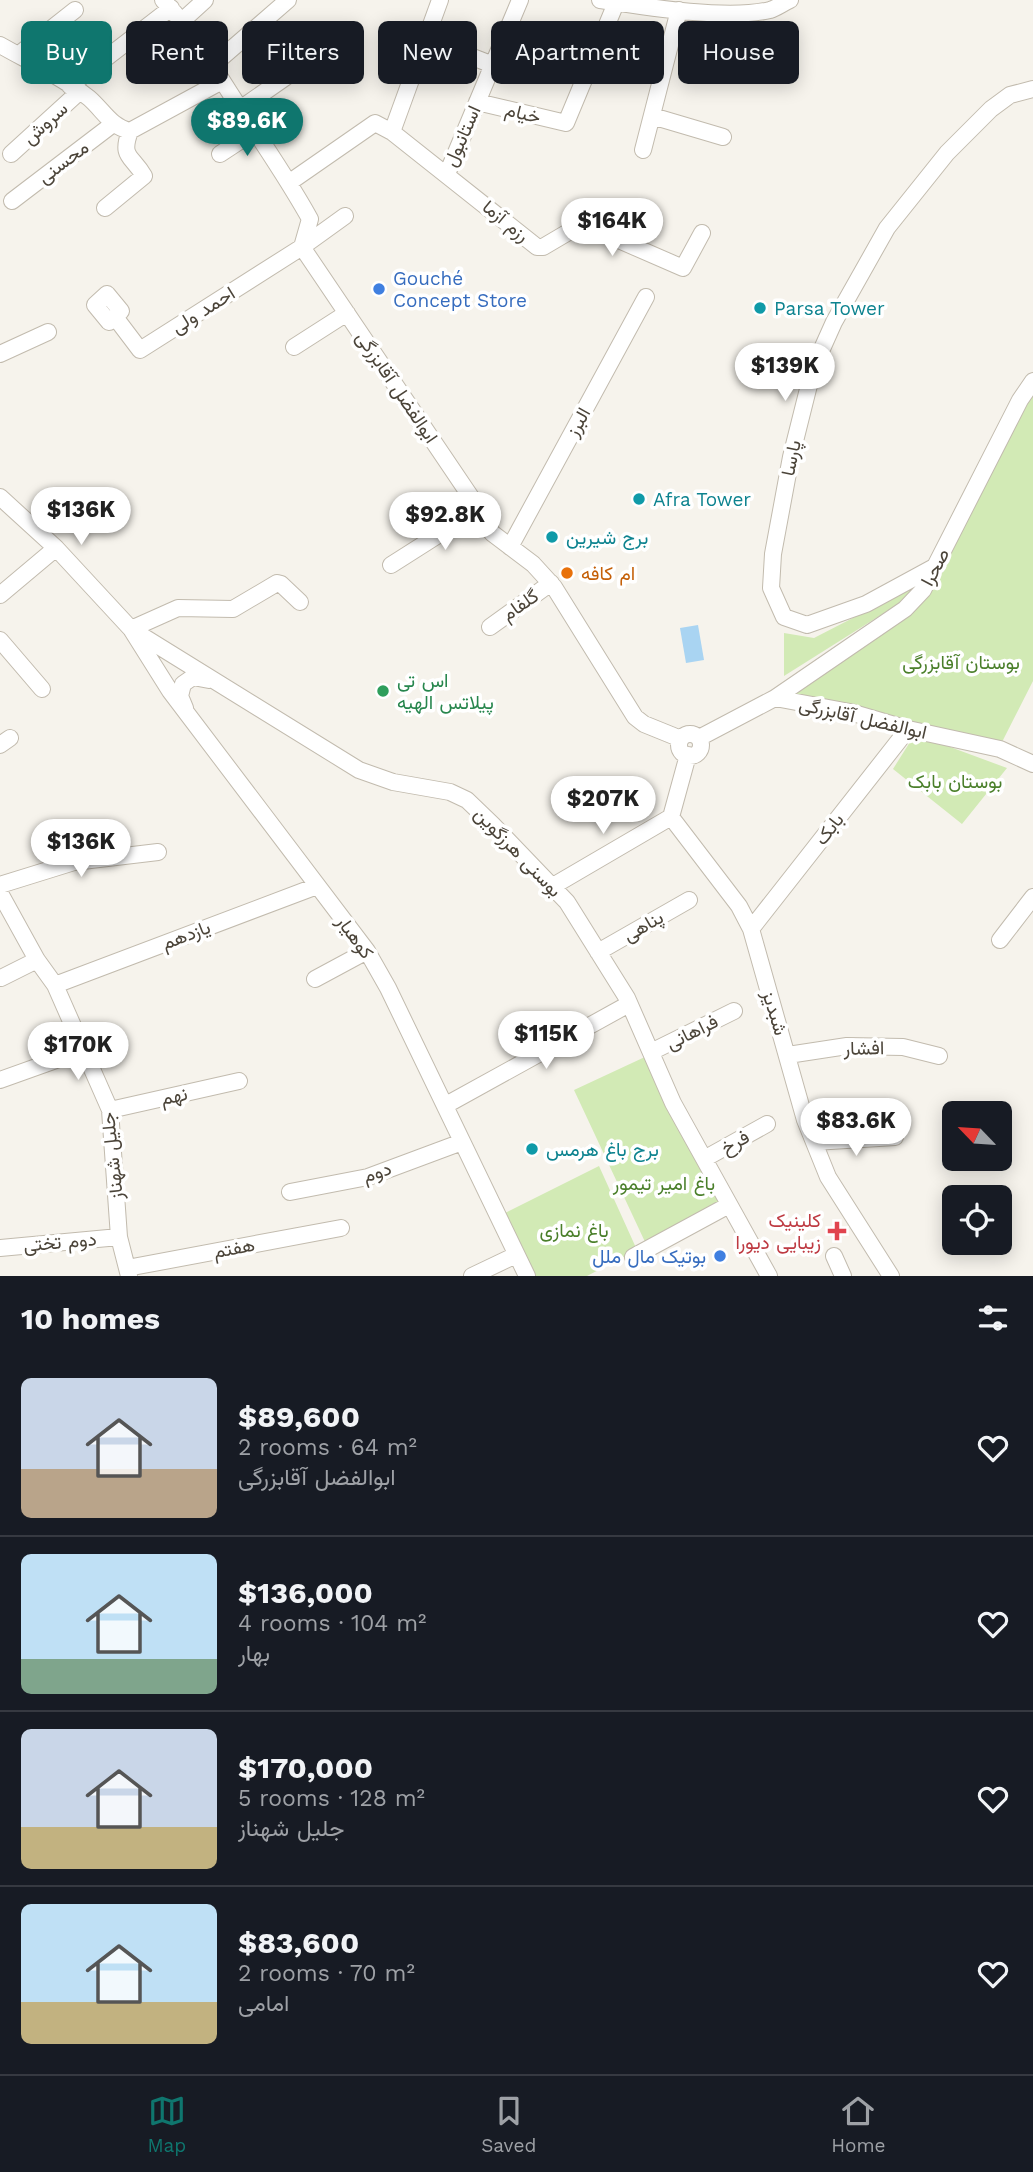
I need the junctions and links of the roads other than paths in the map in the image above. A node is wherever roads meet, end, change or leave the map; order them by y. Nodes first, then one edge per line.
1 (205, 0) edge
2 (288, 0) edge
3 (440, 0) edge
4 (520, 0) edge
5 (790, 0) edge
6 (608, 1) edge
7 (167, 4) edge
8 (75, 10) dead end
9 (679, 10) junction
10 (182, 21) joint
11 (432, 21) edge
12 (511, 21) edge
13 (0, 45) edge
14 (228, 52) edge
15 (18, 55) junction
16 (491, 70) edge
17 (216, 84) edge
18 (224, 84) edge
19 (276, 84) edge
20 (410, 84) edge
21 (74, 89) junction
22 (1033, 89) edge
23 (477, 102) junction
24 (240, 109) junction
25 (652, 116) junction
26 (113, 124) junction
27 (130, 131) junction
28 (255, 131) junction
29 (392, 132) junction
30 (723, 137) dead end
31 (643, 150) dead end
32 (10, 153) dead end
33 (220, 154) dead end
34 (447, 174) junction
35 (289, 182) junction
36 (12, 201) dead end
37 (105, 208) dead end
38 (345, 216) dead end
39 (702, 233) dead end
40 (302, 247) junction
41 (646, 297) dead end
42 (347, 313) junction
43 (115, 317) dead end
44 (48, 332) dead end
45 (294, 347) dead end
46 (0, 354) edge
47 (1033, 381) edge
48 (0, 497) edge
49 (479, 509) junction
50 (510, 547) junction
51 (57, 548) junction
52 (391, 565) dead end
53 (936, 566) junction
54 (551, 583) junction
55 (0, 595) edge
56 (300, 602) dead end
57 (489, 626) dead end
58 (131, 629) junction
59 (0, 640) edge
60 (218, 682) junction
61 (42, 689) dead end
62 (775, 698) junction
63 (188, 715) junction
64 (908, 729) junction
65 (699, 738) junction
66 (681, 739) junction
67 (688, 755) junction
68 (1033, 764) edge
69 (671, 817) junction
70 (158, 852) dead end
71 (0, 885) edge
72 (317, 886) junction
73 (553, 886) junction
74 (0, 893) edge
75 (1033, 897) edge
76 (689, 900) dead end
77 (751, 929) junction
78 (1000, 940) dead end
79 (367, 951) junction
80 (598, 952) junction
81 (37, 960) junction
82 (1, 978) edge
83 (315, 979) dead end
84 (55, 985) junction
85 (629, 1004) junction
86 (734, 1011) dead end
87 (84, 1050) junction
88 (651, 1052) junction
89 (788, 1055) junction
90 (939, 1056) dead end
91 (0, 1080) edge
92 (239, 1081) dead end
93 (446, 1105) junction
94 (110, 1111) junction
95 (766, 1125) dead end
96 (895, 1137) dead end
97 (462, 1142) junction
98 (814, 1142) junction
99 (704, 1159) junction
100 (290, 1192) dead end
101 (729, 1205) junction
102 (341, 1228) dead end
103 (120, 1237) junction
104 (0, 1248) edge
105 (516, 1255) junction
106 (633, 1256) dead end
107 (834, 1256) dead end
108 (128, 1272) edge
109 (472, 1276) edge
110 (527, 1276) edge
111 (769, 1276) edge
112 (843, 1276) edge
113 (891, 1276) edge

1 - 10 street
2 - 14 street
3 - 11 street
4 - 12 street, استانبول
5 - 9 street
6 - 9 street
6 - 23 street, خیام
7 - 10 street
7 - 21 street, سروش
8 - 15 street
9 - 25 street
13 - 15 street
15 - 21 street
16 - 23 street, استانبول
17 - 27 street
18 - 24 street
19 - 24 street
20 - 29 street
21 - 26 street
21 - 32 street, سروش
22 - 53 street, پارسا
23 - 34 street, استانبول
24 - 28 street
25 - 30 street
25 - 31 street
26 - 27 street
26 - 36 street, محسنی
27 - 37 street
28 - 33 street
28 - 35 street
29 - 34 street, استانبول
29 - 35 street
34 - 39 street, رزم آزما
35 - 40 street
38 - 40 street
40 - 42 street, ابوالفضل آقابزرگی
40 - 43 street, احمد ولی
41 - 50 street, البرز
42 - 45 street
42 - 49 street, ابوالفضل آقابزرگی
44 - 46 street
47 - 53 street, صحرا
48 - 51 street
49 - 50 street, ابوالفضل آقابزرگی
49 - 52 street
50 - 54 street, ابوالفضل آقابزرگی
51 - 55 street
51 - 58 street
53 - 62 street, صحرا
54 - 57 street, گلفام
54 - 66 street, ابوالفضل آقابزرگی
56 - 58 street
58 - 60 street, بوسنی هرزگوین
58 - 63 street, کوهیار
59 - 61 street
60 - 63 street
60 - 73 street, بوسنی هرزگوین
62 - 64 street, ابوالفضل آقابزرگی
62 - 65 street, ابوالفضل آقابزرگی
63 - 72 street, کوهیار
64 - 68 street, ابوالفضل آقابزرگی
64 - 77 street, بابک
65 - 66 street
65 - 67 street
66 - 67 street
67 - 69 street
69 - 73 street
69 - 77 street, شبدیز
70 - 71 street
72 - 79 street, کوهیار
72 - 84 street, یازدهم
73 - 80 street, بوسنی هرزگوین
74 - 81 street, جلیل شهناز
75 - 78 street
76 - 80 street, پناهی
77 - 89 street, شبدیز
79 - 83 street
79 - 93 street, کوهیار
80 - 85 street, بوسنی هرزگوین
81 - 82 street
81 - 84 street, جلیل شهناز
84 - 87 street, جلیل شهناز
85 - 88 street, بوسنی هرزگوین
85 - 93 street
86 - 88 street, فراهانی
87 - 91 street
87 - 94 street, جلیل شهناز
88 - 99 street, بوسنی هرزگوین
89 - 90 street, افشار
89 - 98 street, شبدیز
92 - 94 street, نهم
93 - 97 street, کوهیار
94 - 103 street, جلیل شهناز
95 - 99 street, فرخ
96 - 98 street
97 - 100 street, دوم
97 - 105 street, کوهیار
98 - 113 street, شبدیز
99 - 101 street, بوسنی هرزگوین
101 - 106 street
101 - 111 street, بوسنی هرزگوین
102 - 108 street, هفتم
103 - 104 street, دوم تختی
103 - 108 street, جلیل شهناز
105 - 109 street
105 - 110 street, کوهیار
107 - 112 street

